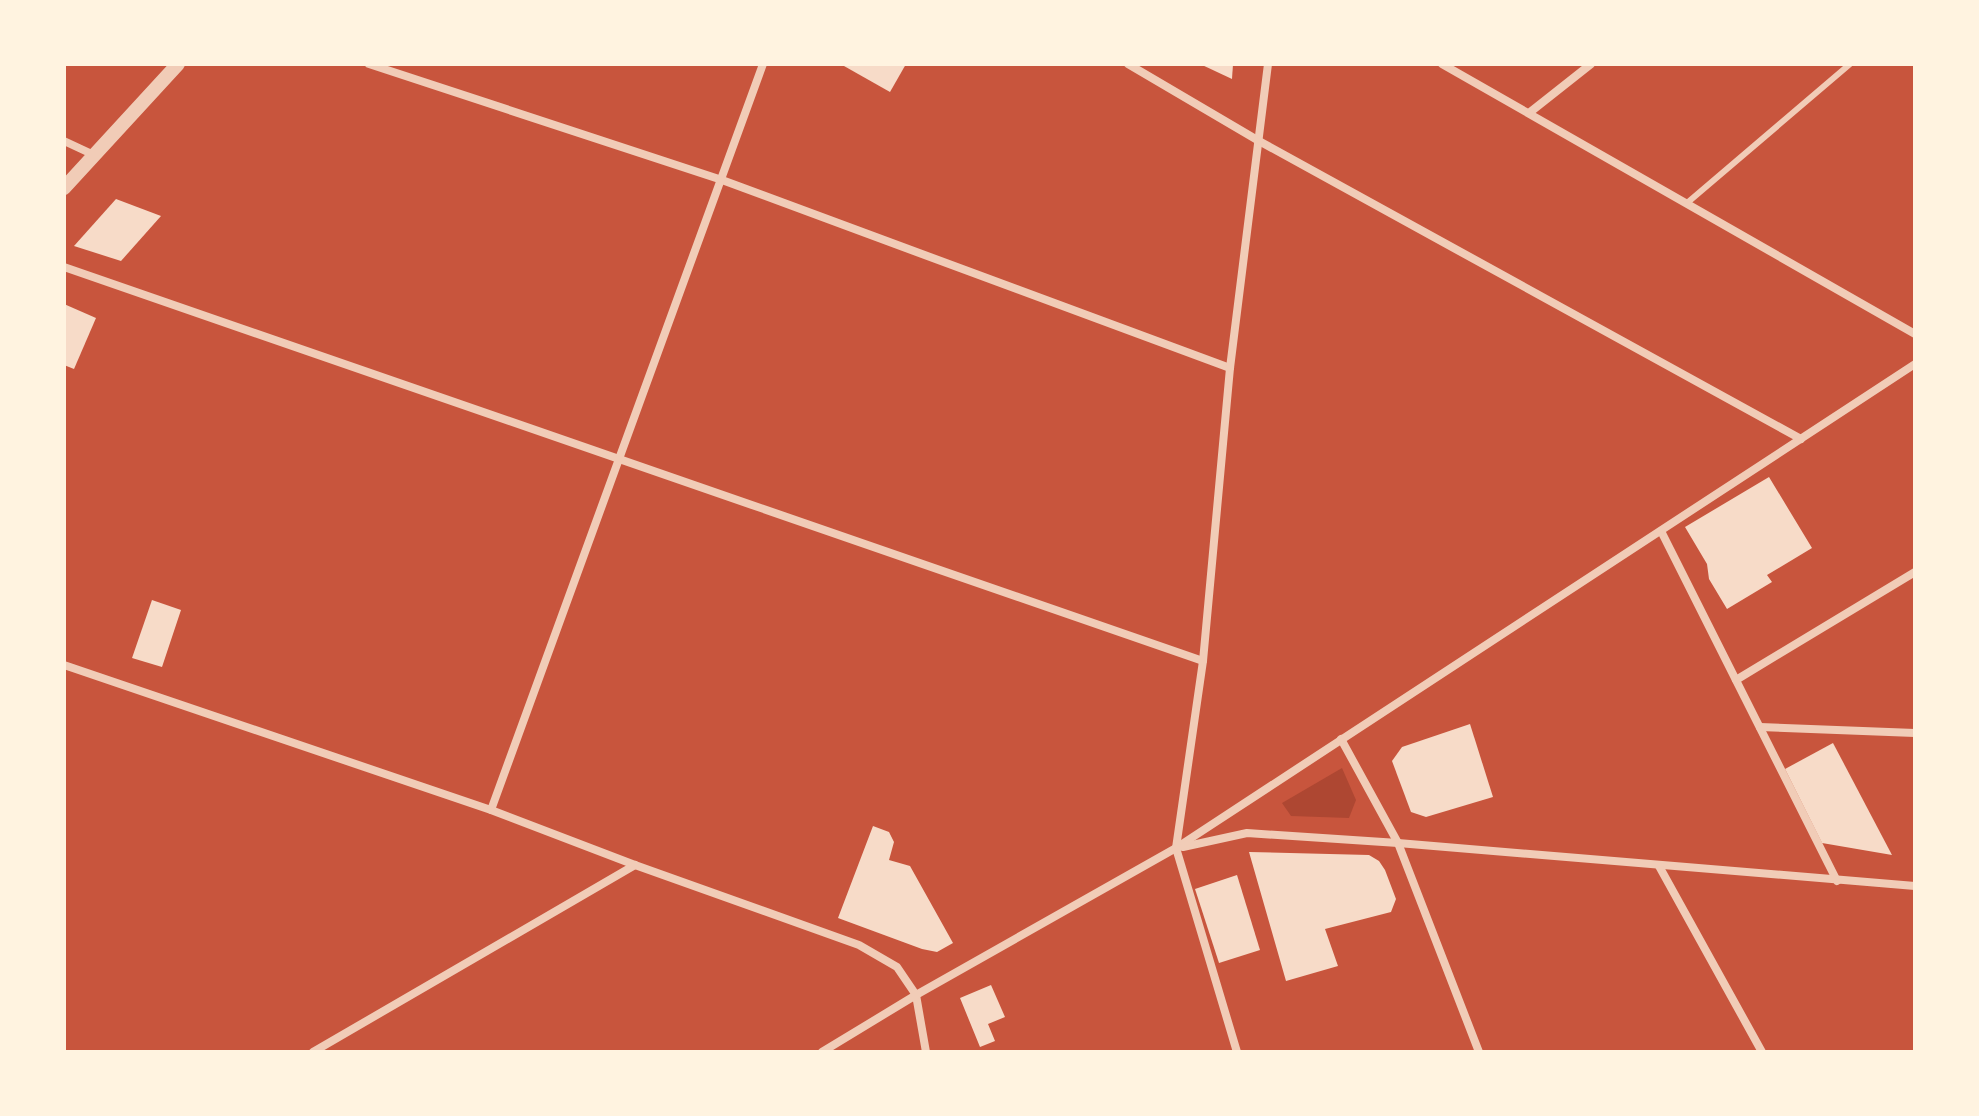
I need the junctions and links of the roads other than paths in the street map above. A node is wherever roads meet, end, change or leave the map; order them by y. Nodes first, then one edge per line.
1 (178, 64) edge
2 (369, 64) edge
3 (763, 64) edge
4 (1128, 64) edge
5 (1268, 64) edge
6 (1442, 64) edge
7 (1591, 64) edge
8 (1850, 64) edge
9 (1529, 113) junction
10 (64, 141) edge
11 (1259, 141) junction
12 (94, 155) junction
13 (722, 180) junction
14 (64, 188) edge
15 (1687, 203) junction
16 (64, 267) edge
17 (1915, 334) edge
18 (1915, 364) edge
19 (1230, 368) junction
20 (1801, 439) junction
21 (619, 459) junction
22 (1661, 531) junction
23 (1915, 572) edge
24 (1203, 661) junction
25 (64, 665) edge
26 (1736, 680) junction
27 (1760, 727) junction
28 (1915, 733) edge
29 (1341, 739) junction
30 (491, 810) junction
31 (1398, 843) junction
32 (1176, 848) junction
33 (635, 865) junction
34 (1659, 866) junction
35 (1837, 881) junction
36 (1915, 886) edge
37 (916, 995) junction
38 (313, 1052) edge
39 (822, 1052) edge
40 (926, 1052) edge
41 (1237, 1052) edge
42 (1479, 1052) edge
43 (1762, 1052) edge

1 - 12 street
2 - 13 street
3 - 13 street
4 - 11 street
5 - 11 street
6 - 9 street
7 - 9 street
8 - 15 lane
9 - 15 street
10 - 12 street
11 - 19 street
11 - 20 street
12 - 14 street
13 - 19 street
13 - 21 street
15 - 17 street
16 - 21 street
18 - 20 street
19 - 24 street
20 - 22 street
21 - 24 street
21 - 30 street
22 - 26 street
22 - 29 street
23 - 26 street
24 - 32 street
25 - 30 street
26 - 27 street
27 - 28 street
27 - 35 street
29 - 31 street
29 - 32 street
30 - 33 street
31 - 32 street
31 - 34 street
31 - 42 street
32 - 37 street
32 - 41 street
33 - 37 street
33 - 38 street
34 - 35 street
34 - 43 street
35 - 36 street
37 - 39 street
37 - 40 street

